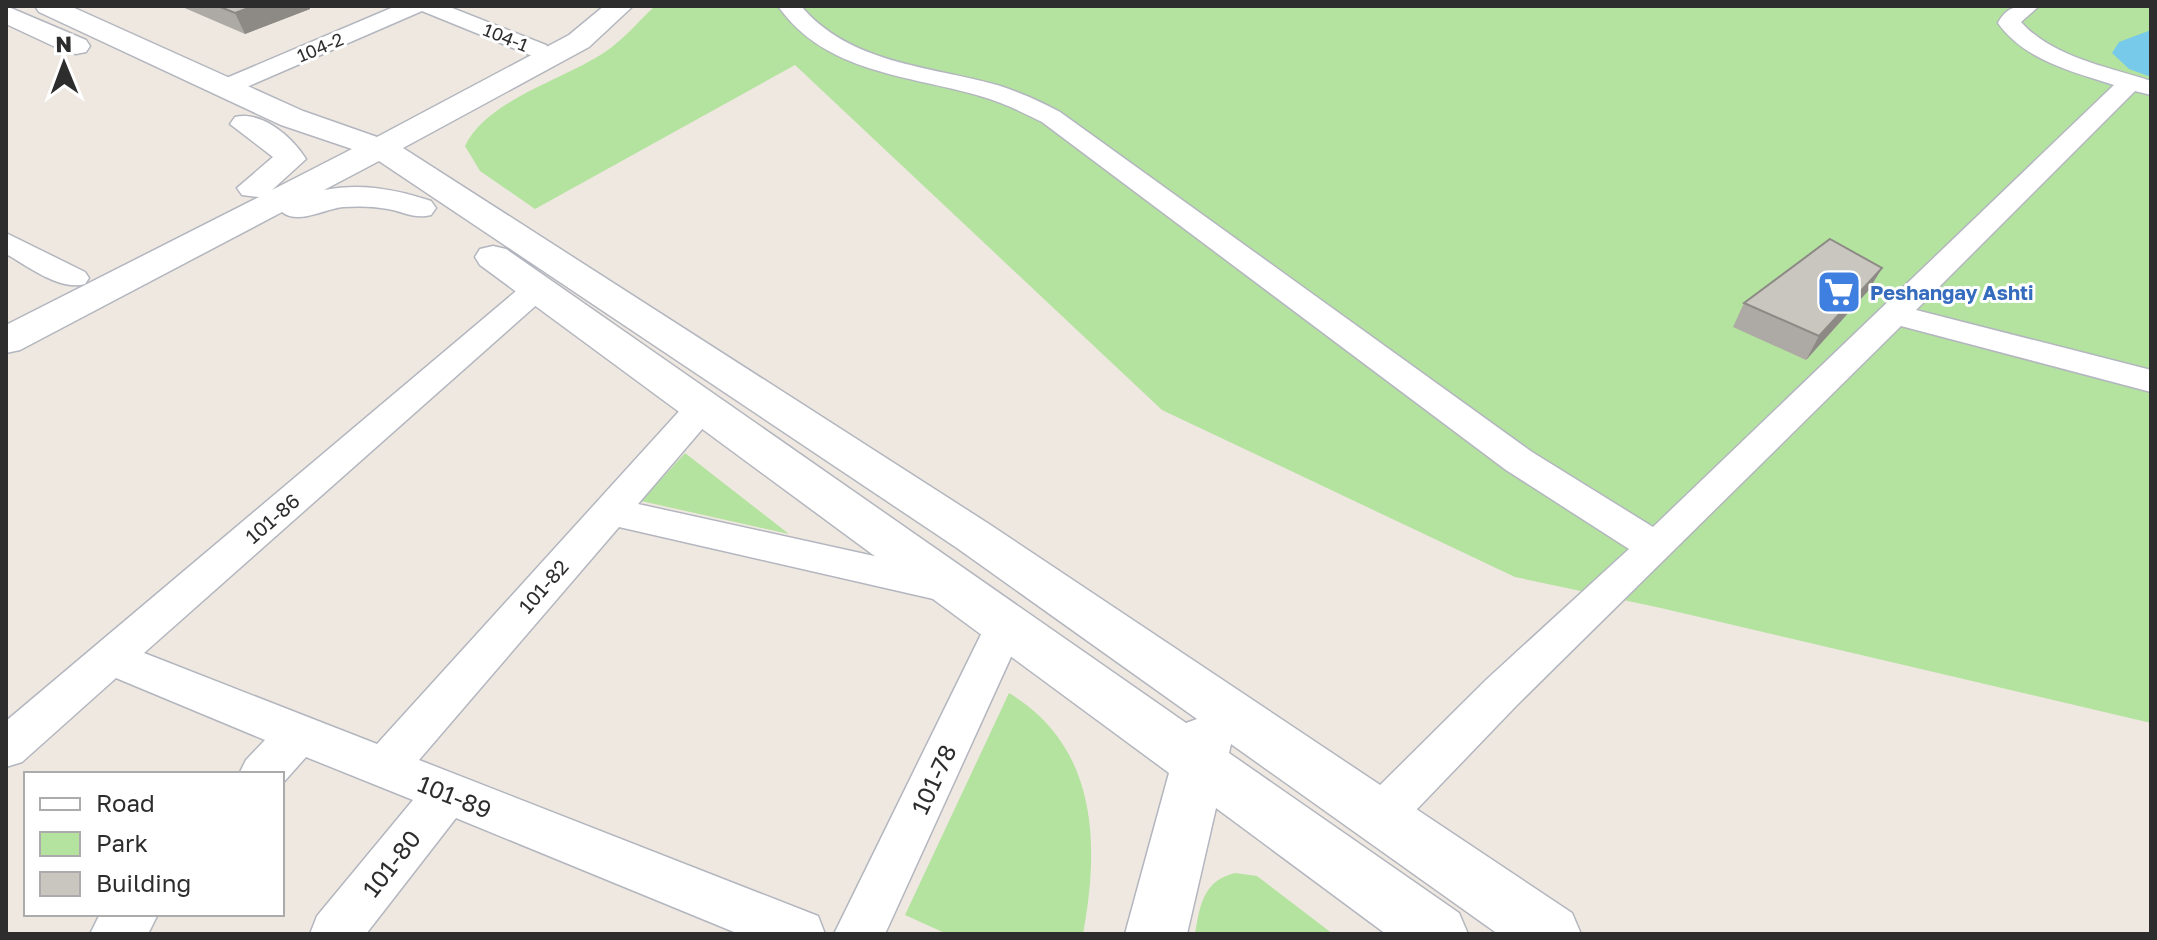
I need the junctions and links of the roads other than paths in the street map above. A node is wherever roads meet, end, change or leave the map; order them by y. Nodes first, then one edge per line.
1 (48, 6) edge
2 (415, 6) edge
3 (428, 6) edge
4 (589, 6) edge
5 (620, 6) edge
6 (2028, 6) edge
7 (794, 8) edge
8 (6, 14) edge
9 (538, 50) junction
10 (494, 81) junction
11 (2141, 85) edge
12 (226, 87) junction
13 (292, 118) junction
14 (246, 124) junction
15 (351, 151) junction
16 (254, 188) junction
17 (419, 208) junction
18 (504, 228) junction
19 (6, 242) edge
20 (160, 262) junction
21 (74, 278) junction
22 (539, 287) junction
23 (6, 310) edge
24 (1894, 314) junction
25 (6, 341) edge
26 (2151, 381) edge
27 (704, 405) junction
28 (609, 511) junction
29 (1656, 547) junction
30 (961, 590) junction
31 (1006, 624) junction
32 (110, 658) junction
33 (1215, 703) junction
34 (299, 734) junction
35 (6, 748) edge
36 (1199, 764) junction
37 (384, 768) junction
38 (264, 772) edge
39 (447, 793) junction
40 (1380, 816) junction
41 (131, 916) edge
42 (115, 934) edge
43 (335, 934) edge
44 (800, 934) edge
45 (859, 934) edge
46 (1156, 934) edge
47 (1437, 934) edge
48 (1550, 934) edge

1 - 12 main road
2 - 12 street, 104-2
3 - 9 street, 104-1
4 - 9 main road
5 - 10 main road
6 - 11 street
7 - 29 street
8 - 14 main road
9 - 10 main road
10 - 13 main road
10 - 15 main road
10 - 18 main road
11 - 24 street
12 - 13 main road
13 - 15 main road
14 - 15 main road
14 - 16 main road
15 - 16 main road
15 - 17 main road
15 - 18 main road
15 - 20 main road
16 - 21 main road
17 - 20 main road
17 - 22 main road
18 - 33 main road
19 - 21 street
20 - 25 main road
21 - 23 main road
22 - 27 main road
22 - 32 street, 101-86
24 - 26 street
24 - 29 street
27 - 28 street, 101-82
27 - 30 main road
28 - 30 street
28 - 37 street, 101-82
29 - 40 street
30 - 31 main road
31 - 36 main road
31 - 45 street, 101-78
32 - 34 street, 101-89
32 - 35 street, 101-86
33 - 36 main road
33 - 40 main road
34 - 37 street, 101-89
34 - 38 street
36 - 46 main road
36 - 47 main road
37 - 39 street, 101-89
39 - 43 street, 101-80
39 - 44 street, 101-89
40 - 48 main road
41 - 42 street

